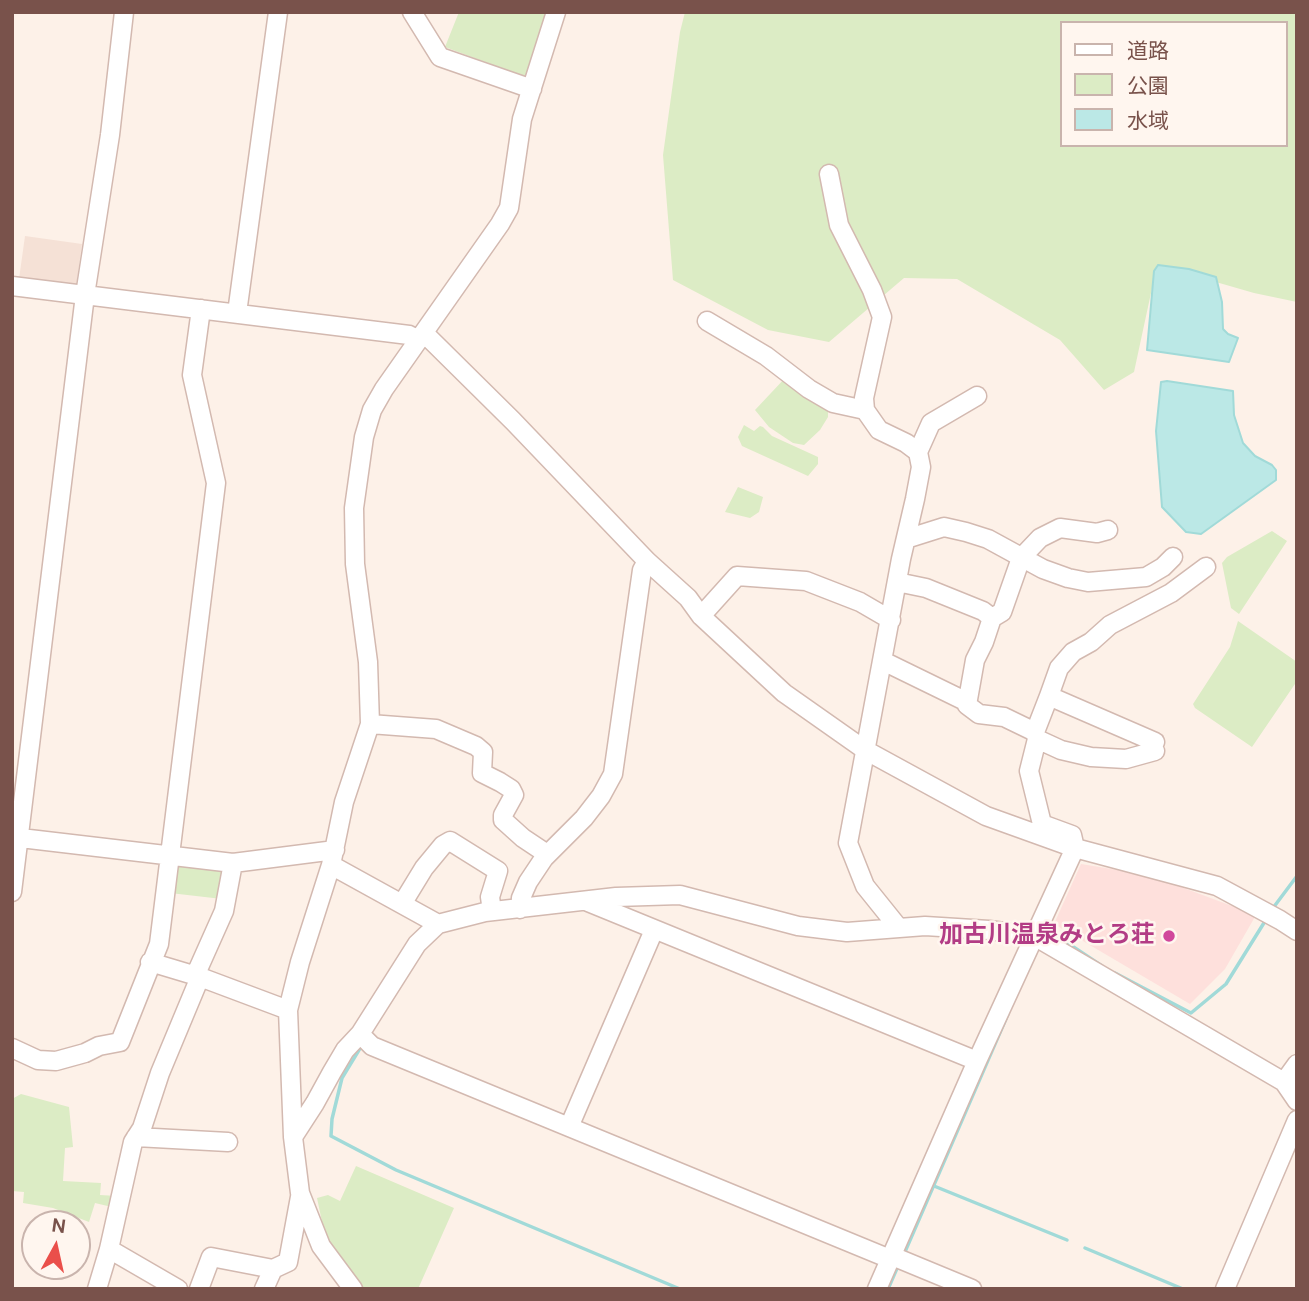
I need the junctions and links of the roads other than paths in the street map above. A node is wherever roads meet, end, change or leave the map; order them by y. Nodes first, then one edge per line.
1 (124, 12) edge
2 (278, 12) edge
3 (412, 12) edge
4 (556, 12) edge
5 (532, 89) junction
6 (829, 174) dead end
7 (12, 286) edge
8 (85, 295) junction
9 (201, 309) junction
10 (237, 313) junction
11 (707, 321) dead end
12 (422, 336) junction
13 (977, 396) dead end
14 (864, 410) junction
15 (918, 452) junction
16 (1108, 530) dead end
17 (906, 539) junction
18 (1173, 557) dead end
19 (1020, 558) junction
20 (647, 561) junction
21 (1206, 567) dead end
22 (897, 582) junction
23 (701, 616) junction
24 (992, 618) junction
25 (891, 620) junction
26 (883, 662) junction
27 (1049, 696) junction
28 (967, 702) junction
29 (370, 724) junction
30 (1036, 736) junction
31 (865, 750) junction
32 (15, 837) edge
33 (1075, 848) junction
34 (547, 854) junction
35 (168, 856) junction
36 (333, 858) junction
37 (233, 863) junction
38 (12, 892) edge
39 (585, 902) junction
40 (402, 904) junction
41 (520, 909) junction
42 (492, 911) junction
43 (438, 923) junction
44 (898, 927) junction
45 (654, 930) junction
46 (1297, 932) edge
47 (1034, 936) junction
48 (150, 962) junction
49 (197, 977) junction
50 (288, 1010) junction
51 (360, 1034) junction
52 (12, 1048) edge
53 (977, 1060) junction
54 (1297, 1064) edge
55 (1284, 1082) junction
56 (1297, 1101) edge
57 (1297, 1121) edge
58 (569, 1127) junction
59 (136, 1137) junction
60 (293, 1137) junction
61 (228, 1142) dead end
62 (300, 1193) junction
63 (109, 1249) junction
64 (890, 1259) junction
65 (273, 1269) junction
66 (97, 1289) edge
67 (178, 1289) edge
68 (199, 1289) edge
69 (264, 1289) edge
70 (353, 1289) edge
71 (877, 1289) edge
72 (972, 1289) edge
73 (1225, 1289) edge

1 - 8 street
2 - 10 street
3 - 5 street
4 - 5 street
5 - 12 street
6 - 14 street
7 - 8 street
8 - 9 street
8 - 32 street
9 - 10 street
9 - 35 street
10 - 12 street
11 - 14 street
12 - 20 street
12 - 29 street
13 - 15 street
14 - 15 street
15 - 17 street
16 - 19 street
17 - 19 street
17 - 22 street
18 - 19 street
19 - 24 street
20 - 23 street
20 - 34 street
21 - 27 street
22 - 24 street
22 - 25 street
23 - 25 street
23 - 31 street
24 - 28 street
25 - 26 street
26 - 28 street
26 - 31 street
27 - 30 street
27 - 30 street
28 - 30 street
29 - 34 street
29 - 36 street
30 - 33 street
31 - 33 street
31 - 44 street
32 - 35 street
32 - 38 street
33 - 46 street
33 - 47 street
34 - 41 street
35 - 37 street
35 - 48 street
36 - 37 street
36 - 40 street
36 - 50 street
37 - 49 street
39 - 41 street
39 - 44 street
39 - 45 street
40 - 42 street
40 - 43 street
41 - 42 street
42 - 43 street
43 - 51 street
44 - 47 street
45 - 53 street
45 - 58 street
47 - 53 street
47 - 55 street
48 - 49 street
48 - 52 street
49 - 50 street
49 - 59 street
50 - 60 street
51 - 58 street
51 - 60 street
53 - 64 street
54 - 55 street
55 - 56 street
57 - 73 street
58 - 64 street
59 - 61 street
59 - 63 street
60 - 62 street
62 - 65 street
62 - 70 street
63 - 66 street
63 - 67 street
64 - 71 street
64 - 72 street
65 - 68 street
65 - 69 street

